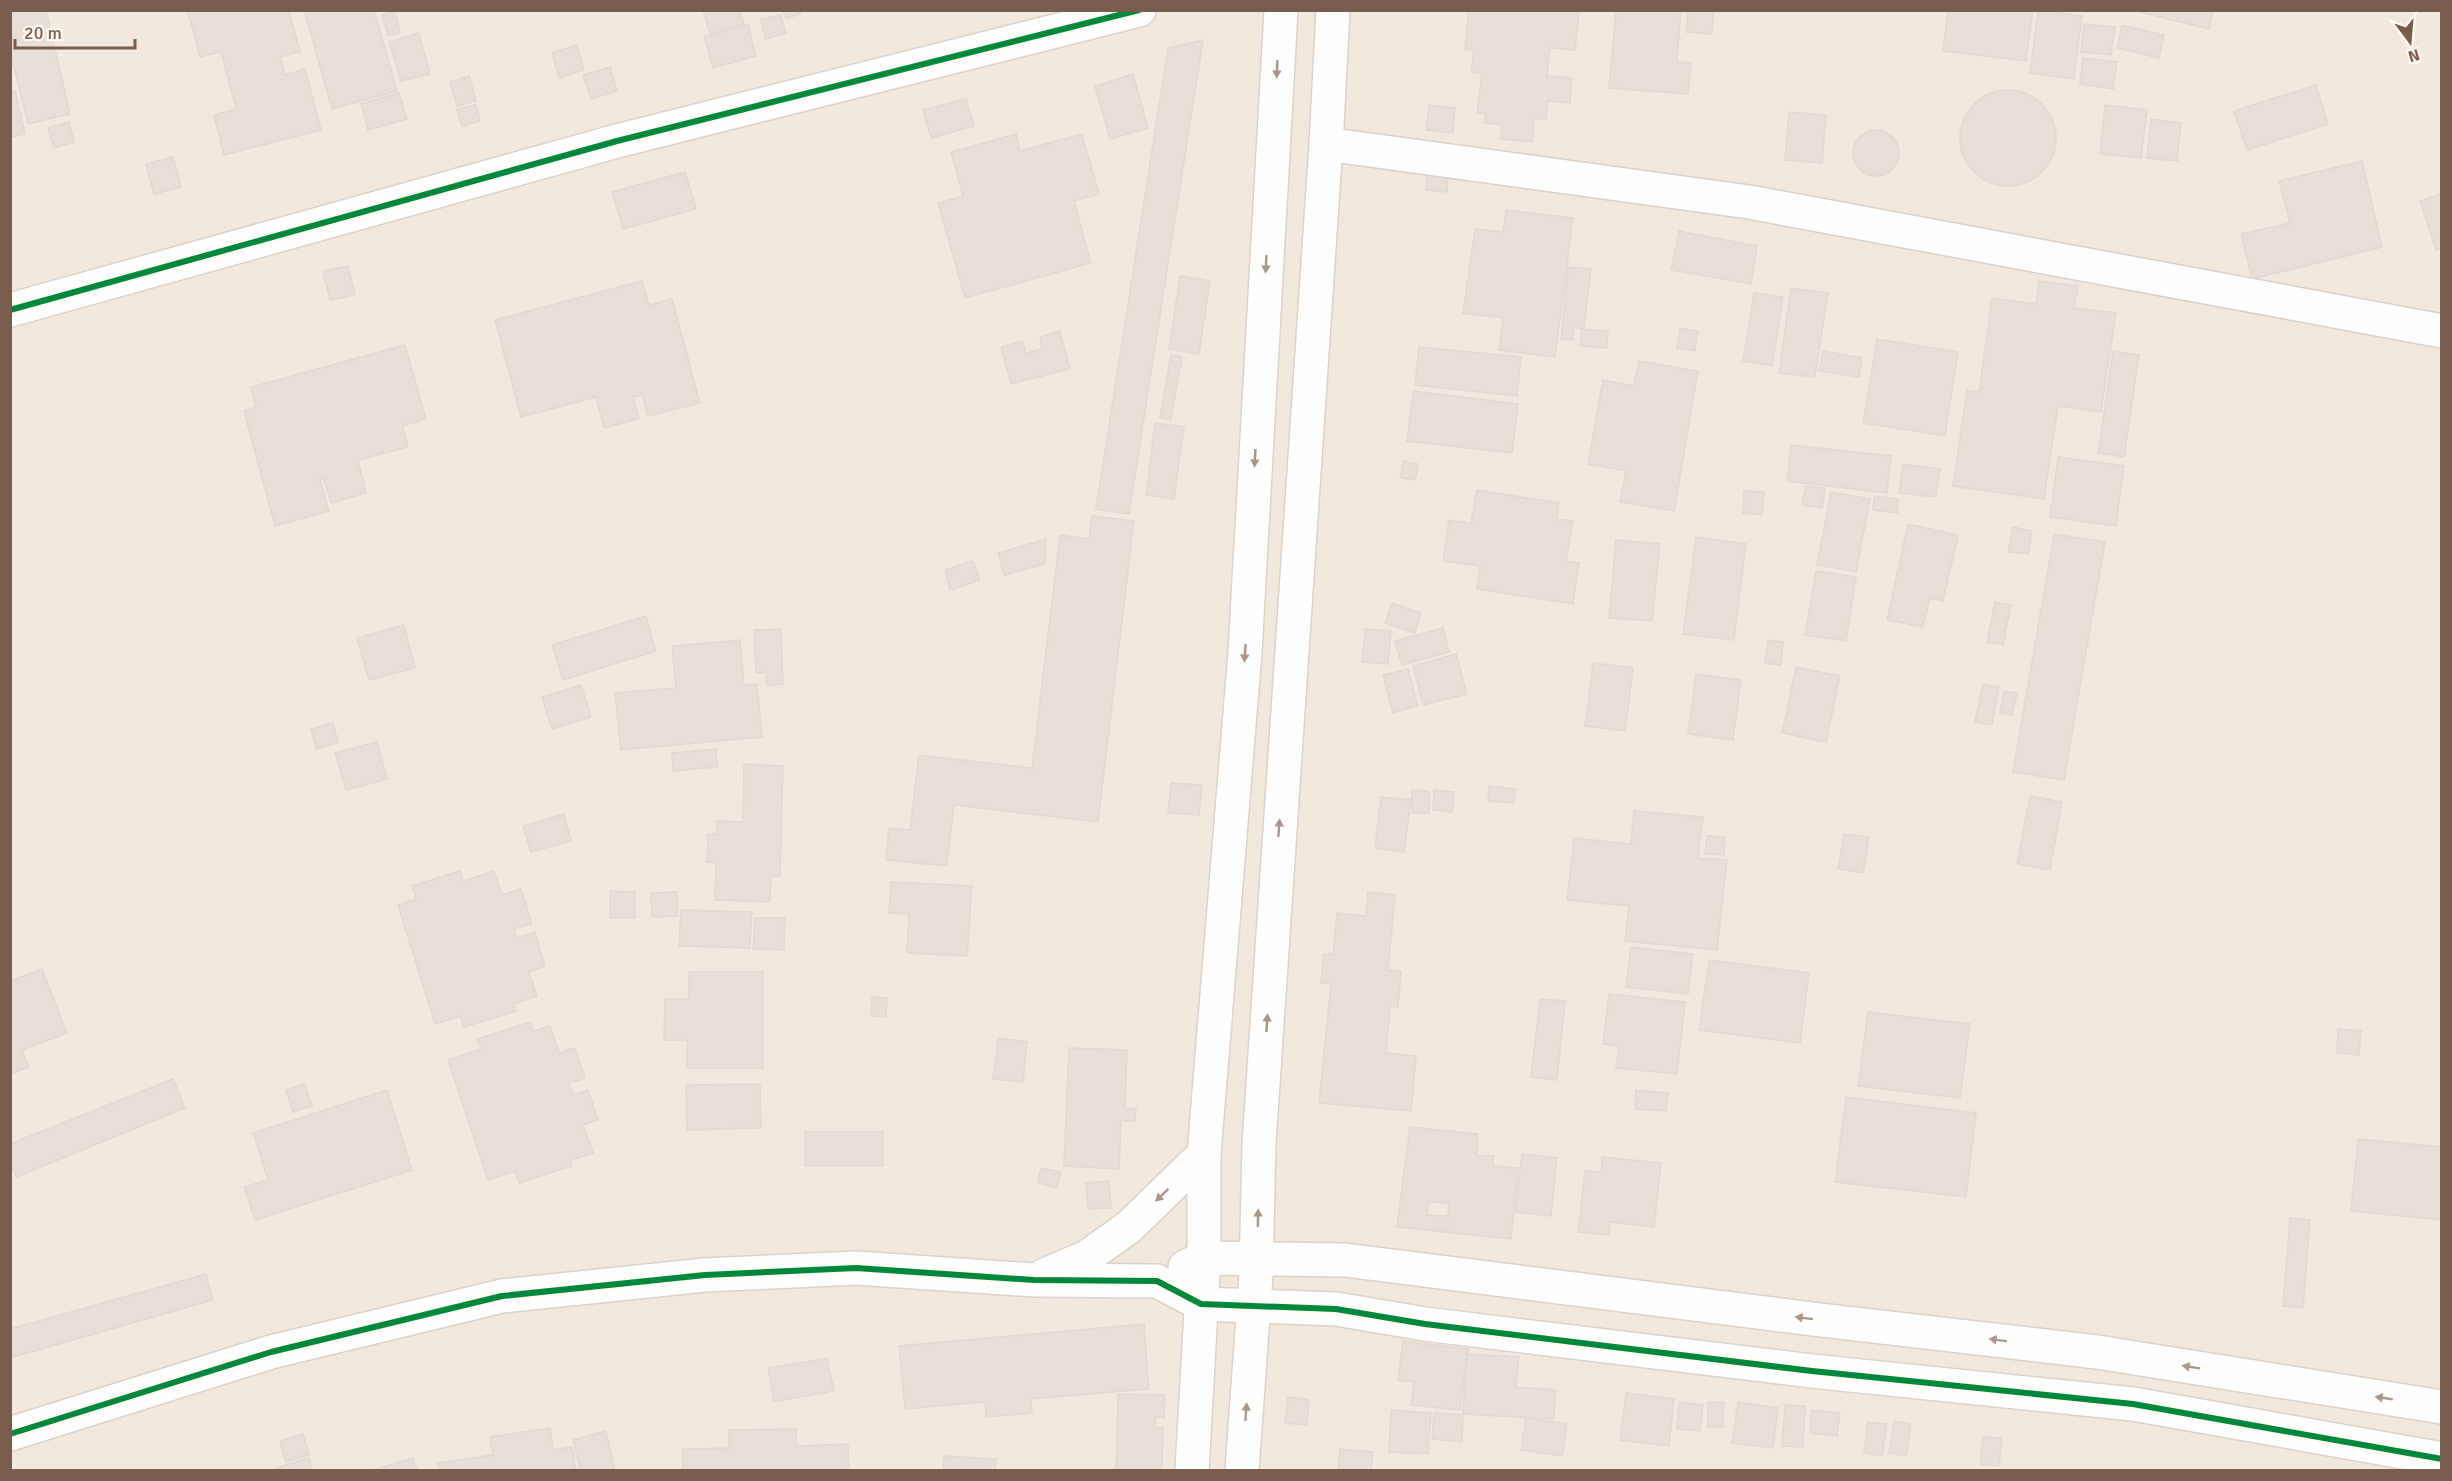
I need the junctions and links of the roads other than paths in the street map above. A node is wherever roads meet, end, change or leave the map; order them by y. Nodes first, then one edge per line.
1 (1139, 10) edge
2 (1281, 10) edge
3 (1334, 10) edge
4 (1326, 144) junction
5 (10, 310) edge
6 (2442, 332) edge
7 (1204, 1154) junction
8 (1204, 1258) junction
9 (1257, 1258) junction
10 (1034, 1280) junction
11 (1157, 1281) junction
12 (1201, 1304) junction
13 (1254, 1306) junction
14 (2442, 1407) edge
15 (10, 1434) edge
16 (2442, 1459) edge
17 (1192, 1470) edge
18 (1242, 1470) edge

1 - 5 street
2 -> 7 street
3 - 4 street
4 - 6 street
9 -> 4 street
7 - 8 street
7 -> 10 street
8 - 9 street
8 - 11 street
8 - 12 street
9 - 13 street
14 -> 9 street
10 - 11 street
10 - 15 street
11 - 12 street
12 - 13 street
12 - 17 street
13 - 16 street
18 -> 13 street

